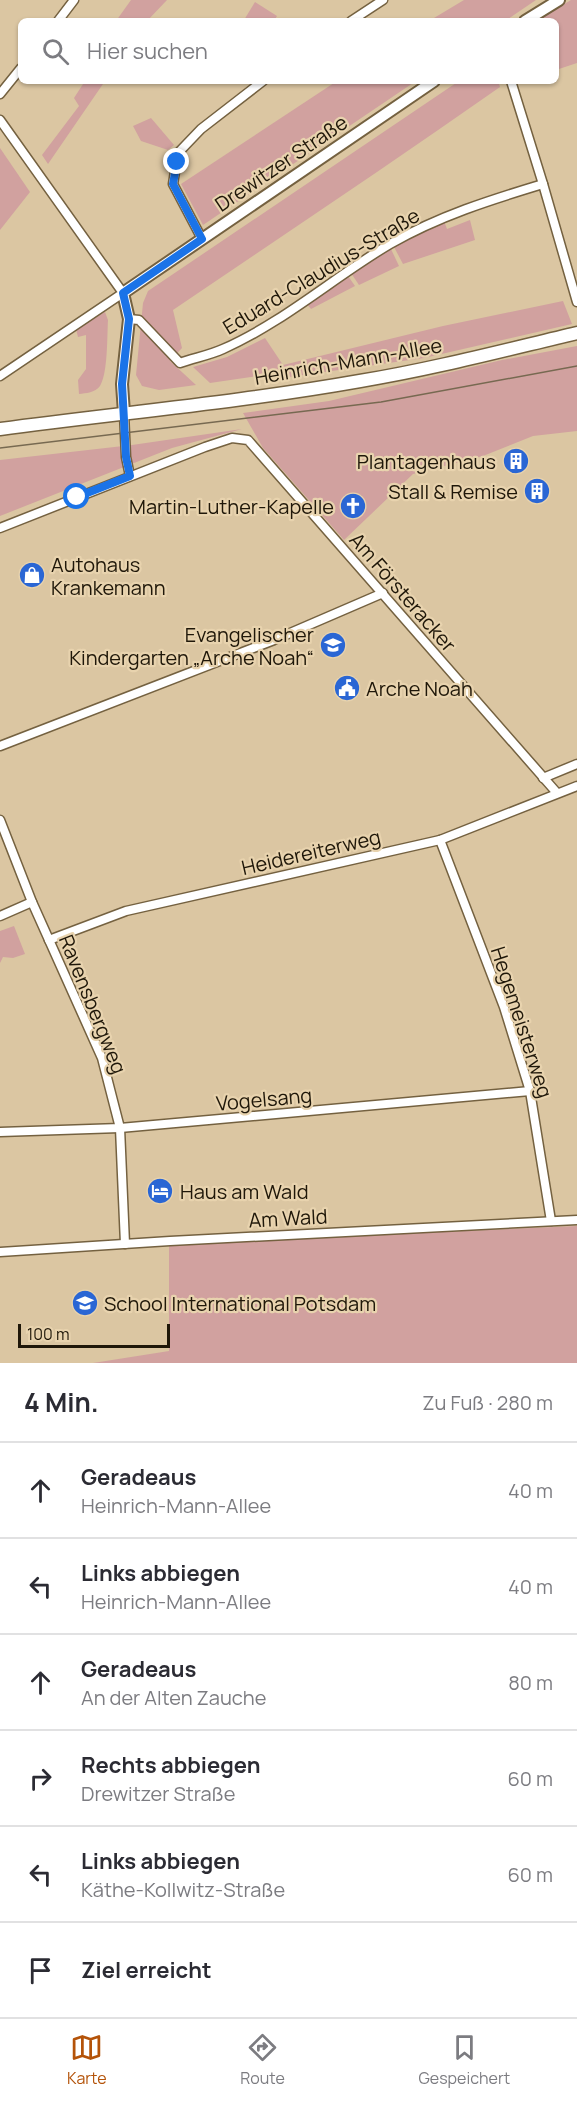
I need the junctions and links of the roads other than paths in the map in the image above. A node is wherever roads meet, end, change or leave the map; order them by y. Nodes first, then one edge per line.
1 (74, 0) edge
2 (383, 0) edge
3 (559, 0) edge
4 (60, 18) edge
5 (356, 18) edge
6 (530, 18) edge
7 (18, 72) edge
8 (259, 84) edge
9 (430, 84) edge
10 (512, 84) edge
11 (0, 94) edge
12 (0, 120) edge
13 (543, 184) junction
14 (202, 239) junction
15 (123, 293) junction
16 (577, 302) edge
17 (129, 319) junction
18 (577, 333) edge
19 (0, 376) edge
20 (124, 413) junction
21 (0, 429) edge
22 (130, 476) junction
23 (0, 528) edge
24 (382, 593) junction
25 (0, 746) edge
26 (577, 764) edge
27 (543, 778) junction
28 (577, 786) edge
29 (557, 793) junction
30 (0, 820) edge
31 (440, 840) junction
32 (32, 902) junction
33 (0, 916) edge
34 (49, 940) junction
35 (531, 1091) junction
36 (120, 1128) junction
37 (0, 1132) edge
38 (577, 1220) edge
39 (551, 1221) junction
40 (125, 1244) junction
41 (0, 1252) edge

1 - 4 street
2 - 5 street
3 - 6 street
7 - 11 street
8 - 14 street
9 - 14 street, Drewitzer Straße
10 - 13 street
12 - 15 street
13 - 16 street
13 - 17 street, Eduard-Claudius-Straße
14 - 15 street, Drewitzer Straße
15 - 17 street
15 - 19 street, Drewitzer Straße
17 - 20 street
18 - 20 main road, Heinrich-Mann-Allee
20 - 21 main road, Heinrich-Mann-Allee
20 - 22 street
22 - 23 street
22 - 24 street, Am Försteracker
24 - 25 street
24 - 27 street, Am Försteracker
26 - 27 street
27 - 29 street, Am Försteracker
28 - 29 street, Heidereiterweg
29 - 31 street, Heidereiterweg
30 - 32 street, Ravensbergweg
31 - 34 street, Heidereiterweg
31 - 35 street, Hegemeisterweg
32 - 33 street
32 - 34 street, Ravensbergweg
34 - 36 street, Ravensbergweg
35 - 36 street, Vogelsang
35 - 39 street, Hegemeisterweg
36 - 37 street, Vogelsang
36 - 40 street, Ravensbergweg
38 - 39 street, Am Wald
39 - 40 street, Am Wald
40 - 41 street, Am Wald

